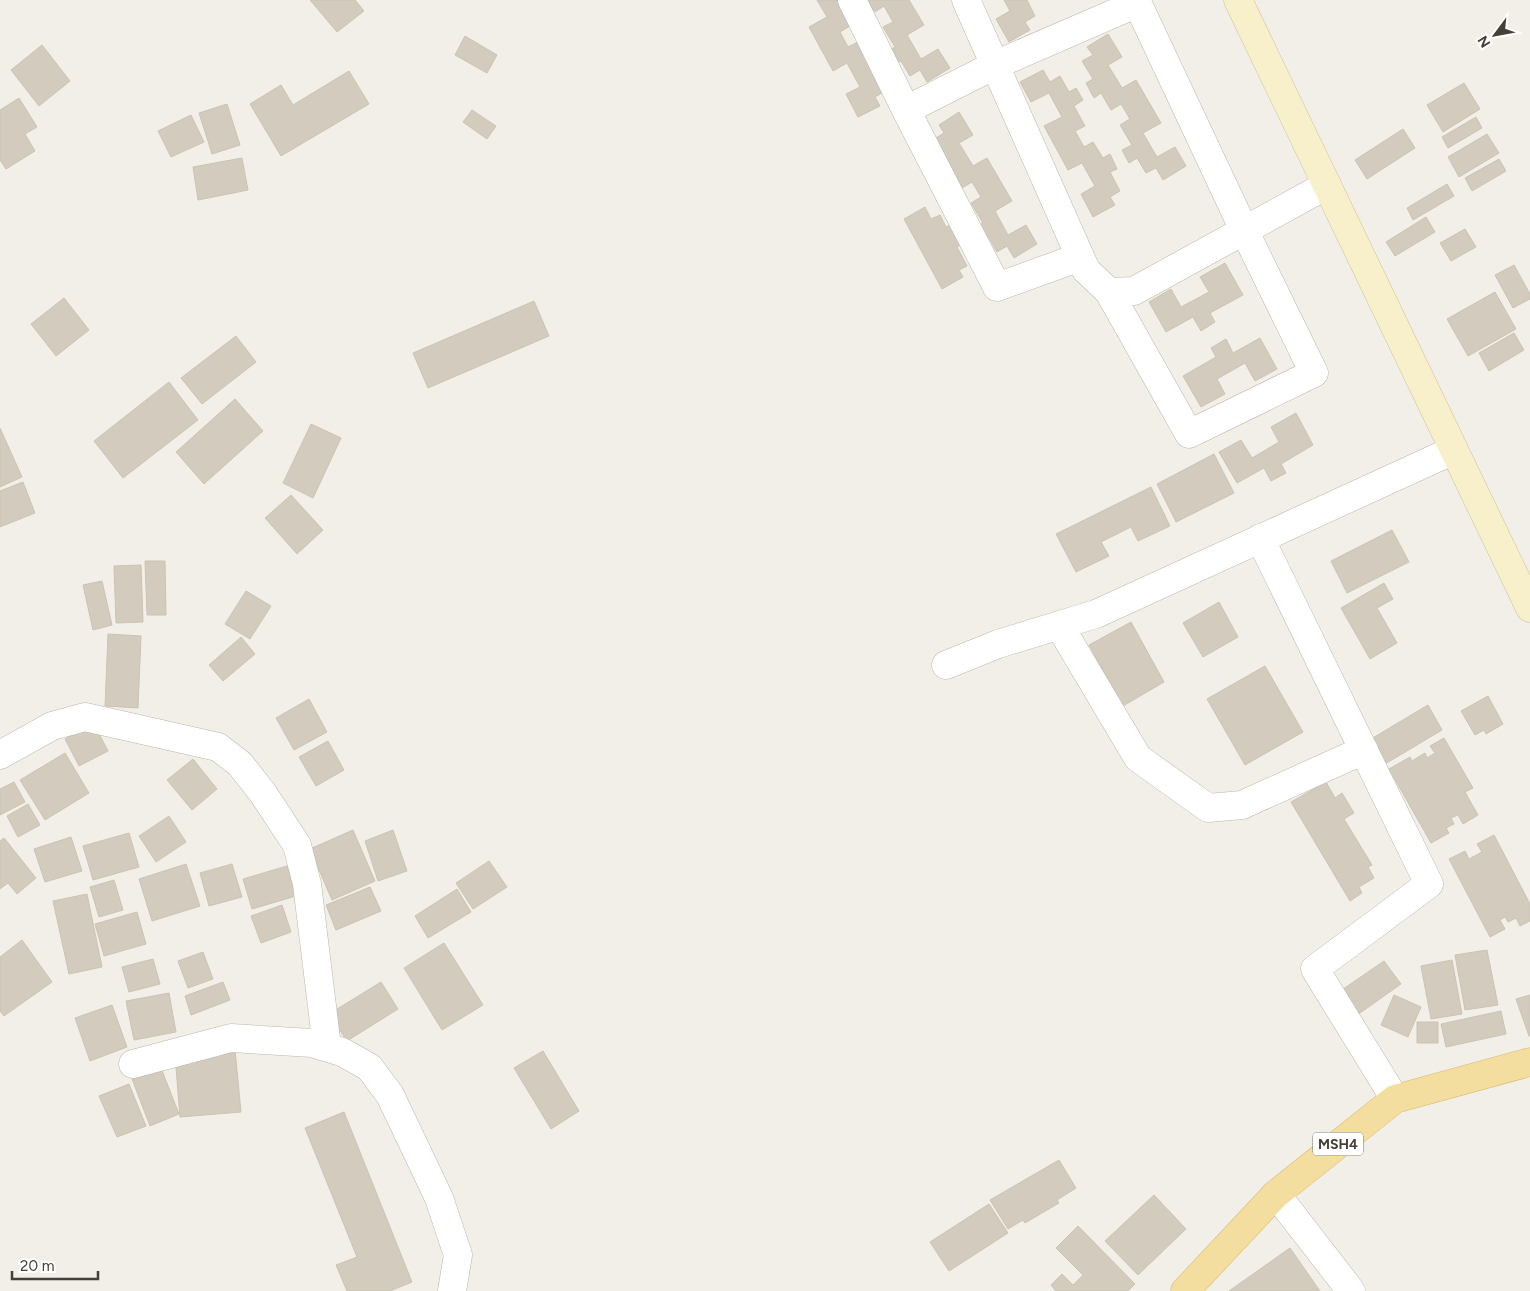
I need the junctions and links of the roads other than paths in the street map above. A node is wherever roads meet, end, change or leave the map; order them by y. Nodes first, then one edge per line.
1 (852, 0) edge
2 (966, 0) edge
3 (1238, 0) edge
4 (1137, 1) edge
5 (995, 66) junction
6 (906, 110) junction
7 (1327, 185) junction
8 (1244, 230) junction
9 (1080, 256) junction
10 (1108, 292) junction
11 (1454, 450) junction
12 (1260, 538) junction
13 (1530, 608) edge
14 (1059, 625) junction
15 (946, 665) dead end
16 (1364, 750) junction
17 (0, 755) edge
18 (327, 1047) junction
19 (1530, 1062) edge
20 (133, 1064) dead end
21 (1396, 1099) junction
22 (1276, 1194) junction
23 (452, 1291) edge
24 (1185, 1291) edge
25 (1351, 1291) edge

1 - 6 street
2 - 5 street
3 - 7 main road
4 - 5 street
4 - 8 street
5 - 6 street
5 - 9 street
6 - 9 street
7 - 8 street
7 - 11 main road
8 - 10 street
8 - 10 street
9 - 10 street
11 - 12 street
11 - 13 main road
12 - 14 street
12 - 16 street
14 - 15 street
14 - 16 street
16 - 21 street
17 - 18 street
18 - 20 street
18 - 23 street
19 - 21 main road, MSH4
21 - 22 main road, MSH4
22 - 24 main road, MSH4
22 - 25 street

